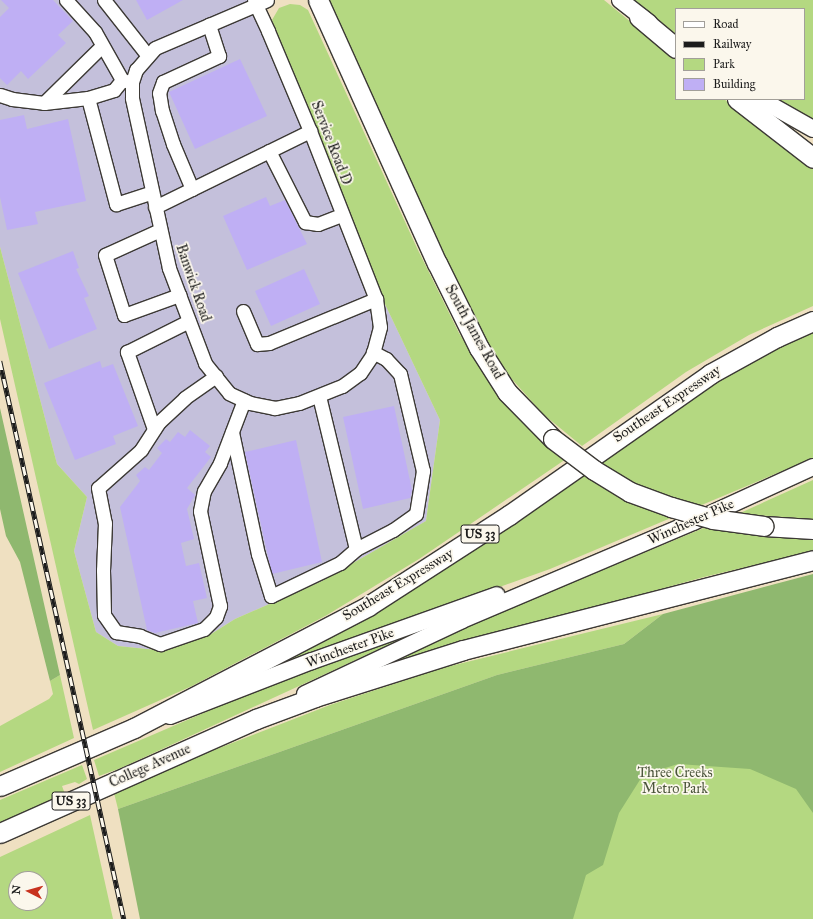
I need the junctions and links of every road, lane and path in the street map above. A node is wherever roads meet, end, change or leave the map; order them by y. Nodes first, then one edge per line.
1 (66, 0) edge
2 (104, 0) edge
3 (318, 0) edge
4 (620, 0) edge
5 (259, 2) edge
6 (639, 16) junction
7 (209, 25) junction
8 (675, 42) edge
9 (102, 46) junction
10 (675, 47) edge
11 (148, 56) junction
12 (127, 81) junction
13 (0, 95) edge
14 (88, 98) junction
15 (737, 100) edge
16 (762, 100) edge
17 (44, 103) junction
18 (813, 129) edge
19 (310, 131) junction
20 (269, 151) junction
21 (813, 158) edge
22 (192, 189) junction
23 (152, 192) junction
24 (155, 207) junction
25 (342, 215) junction
26 (160, 230) junction
27 (179, 294) junction
28 (376, 299) junction
29 (243, 311) dead end
30 (189, 321) junction
31 (813, 321) edge
32 (373, 352) junction
33 (216, 376) junction
34 (319, 396) junction
35 (244, 400) junction
36 (154, 429) junction
37 (232, 432) junction
38 (813, 467) edge
39 (813, 529) edge
40 (356, 549) junction
41 (813, 560) edge
42 (568, 574) junction
43 (256, 719) junction
44 (134, 728) junction
45 (0, 786) edge
46 (0, 833) edge

1 - 9 lane
2 - 11 lane
3 - 39 highway, South James Road, bridge
4 - 6 main road
5 - 7 lane, Banwick Road
5 - 19 lane, Service Road D
6 - 8 main road
6 - 10 highway
7 - 11 lane, Banwick Road
7 - 22 lane
9 - 12 lane
9 - 17 lane
11 - 12 lane, Banwick Road
12 - 14 lane
12 - 23 lane, Banwick Road
13 - 17 lane
14 - 17 lane
14 - 23 lane
15 - 21 highway
16 - 18 main road
19 - 20 lane
19 - 25 lane, Service Road D
20 - 22 lane
20 - 25 lane
22 - 24 lane
23 - 24 lane, Banwick Road
24 - 26 lane, Banwick Road
25 - 28 lane, Service Road D
26 - 27 lane, Banwick Road
26 - 27 lane
27 - 30 lane, Banwick Road
28 - 29 lane
28 - 32 lane, Banwick Road
30 - 33 lane, Banwick Road
30 - 36 lane
31 - 44 highway, Southeast Expressway / US 33
32 - 34 lane, Banwick Road
32 - 40 lane
33 - 35 lane, Banwick Road
33 - 36 lane
34 - 35 lane, Banwick Road
34 - 40 lane
35 - 37 lane
36 - 37 lane
37 - 40 lane
38 - 42 main road, Winchester Pike
41 - 43 highway, US 33
42 - 43 main road, Winchester Pike
42 - 44 main road, Winchester Pike
43 - 46 highway, College Avenue / US 33
44 - 45 highway, US 33

